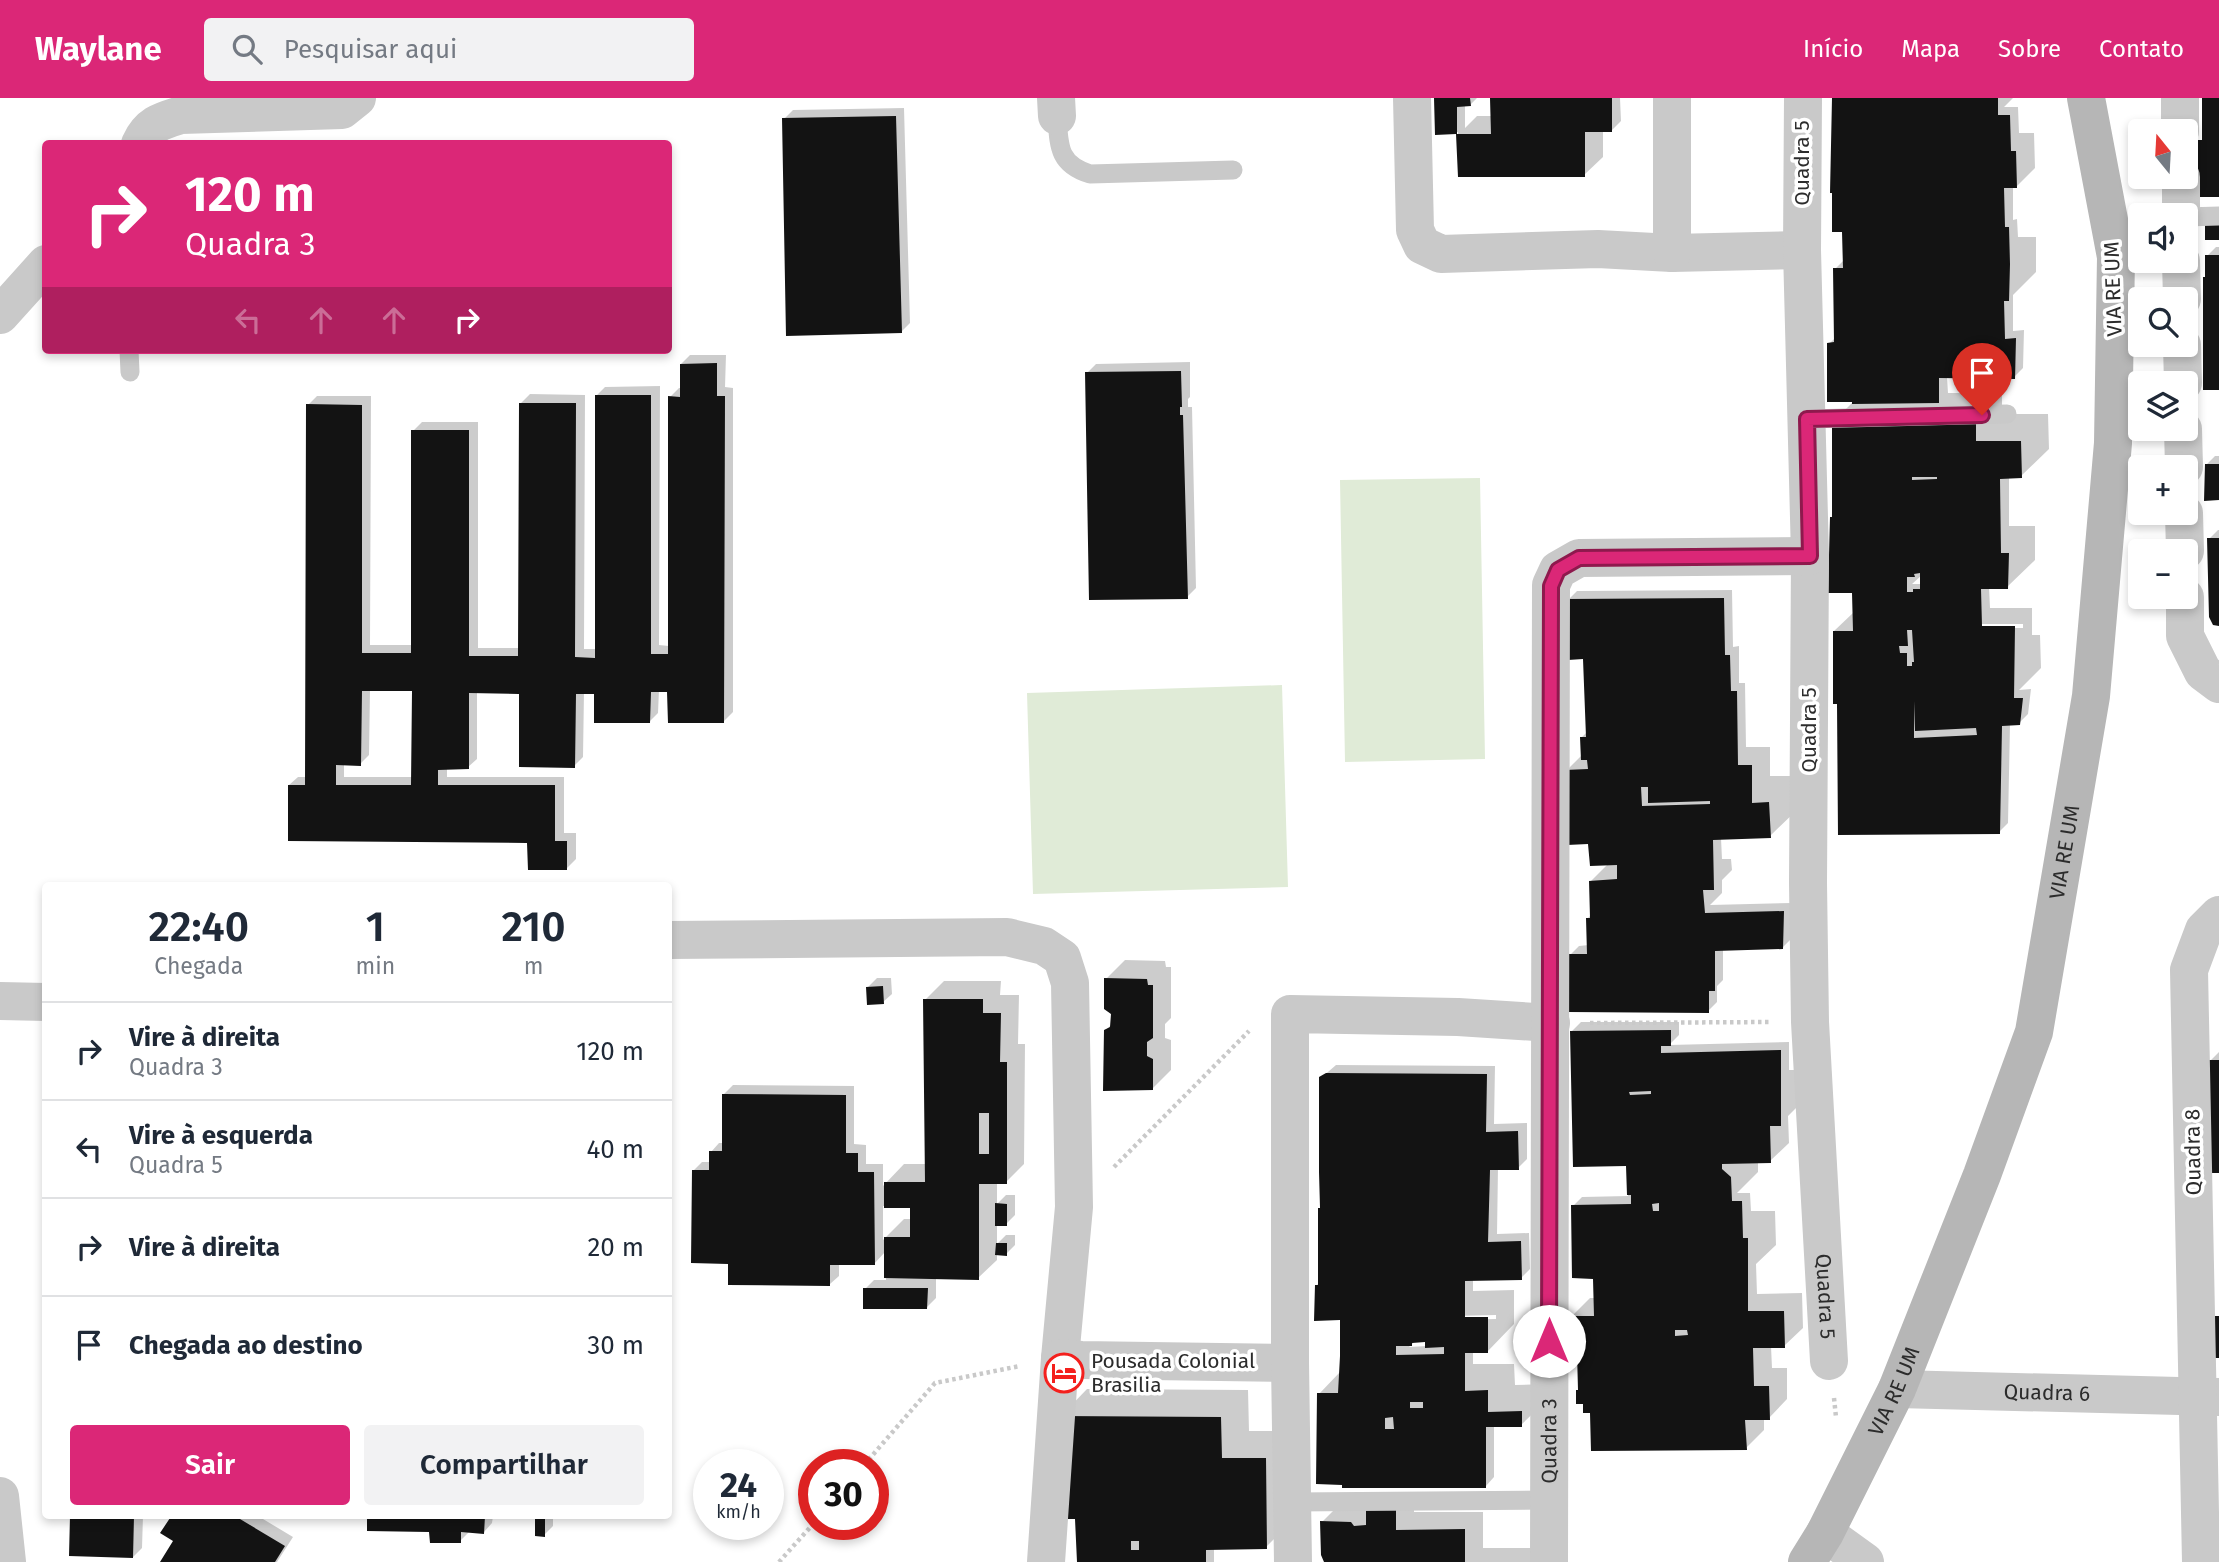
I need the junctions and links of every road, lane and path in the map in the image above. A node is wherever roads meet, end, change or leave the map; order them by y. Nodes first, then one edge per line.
1 (358, 98) edge
2 (1412, 98) edge
3 (1672, 98) edge
4 (1803, 98) edge
5 (2086, 98) edge
6 (2180, 98) edge
7 (1056, 107) edge
8 (2180, 119) edge
9 (142, 140) edge
10 (1233, 170) dead end
11 (2198, 216) edge
12 (2219, 216) edge
13 (1801, 250) junction
14 (1672, 253) junction
15 (42, 264) edge
16 (42, 268) edge
17 (0, 271) edge
18 (0, 315) edge
19 (129, 354) edge
20 (130, 372) dead end
21 (2007, 414) dead end
22 (1807, 419) junction
23 (1810, 556) junction
24 (2185, 609) edge
25 (2219, 684) edge
26 (2219, 915) edge
27 (672, 940) edge
28 (0, 1001) edge
29 (42, 1002) edge
30 (1307, 1015) junction
31 (1810, 1022) junction
32 (1551, 1023) junction
33 (1074, 1207) junction
34 (1060, 1358) junction
35 (1829, 1361) dead end
36 (1290, 1363) junction
37 (1897, 1389) junction
38 (2209, 1398) edge
39 (878, 1449) edge
40 (0, 1496) edge
41 (1548, 1500) junction
42 (1293, 1502) junction
43 (798, 1540) edge
44 (1816, 1547) edge
45 (7, 1562) edge
46 (779, 1562) edge
47 (1046, 1562) edge
48 (1293, 1562) edge
49 (1549, 1562) edge
50 (1865, 1562) edge
51 (2201, 1562) edge

1 - 9 street
2 - 14 street
3 - 14 street
4 - 13 street, Quadra 5
5 - 37 street, VIA RE UM
6 - 8 street
7 - 10 lane
11 - 12 lane
13 - 14 street
13 - 22 street, Quadra 5
15 - 17 street
16 - 18 street
19 - 20 lane
21 - 22 lane
22 - 23 street, Quadra 5
23 - 31 street, Quadra 5
23 - 32 street, Quadra 3
24 - 25 street
26 - 38 street, Quadra 8
27 - 33 street
28 - 29 street
30 - 32 street
30 - 33 path
30 - 36 street
31 - 32 path
31 - 35 street, Quadra 5
32 - 41 street, Quadra 3
33 - 34 street
34 - 36 street
34 - 39 path
34 - 47 street
36 - 42 street
37 - 38 street, Quadra 6
37 - 44 street, VIA RE UM
38 - 51 street
40 - 45 street
41 - 42 lane
41 - 49 street, Quadra 3
42 - 48 street
43 - 46 path
44 - 50 street

